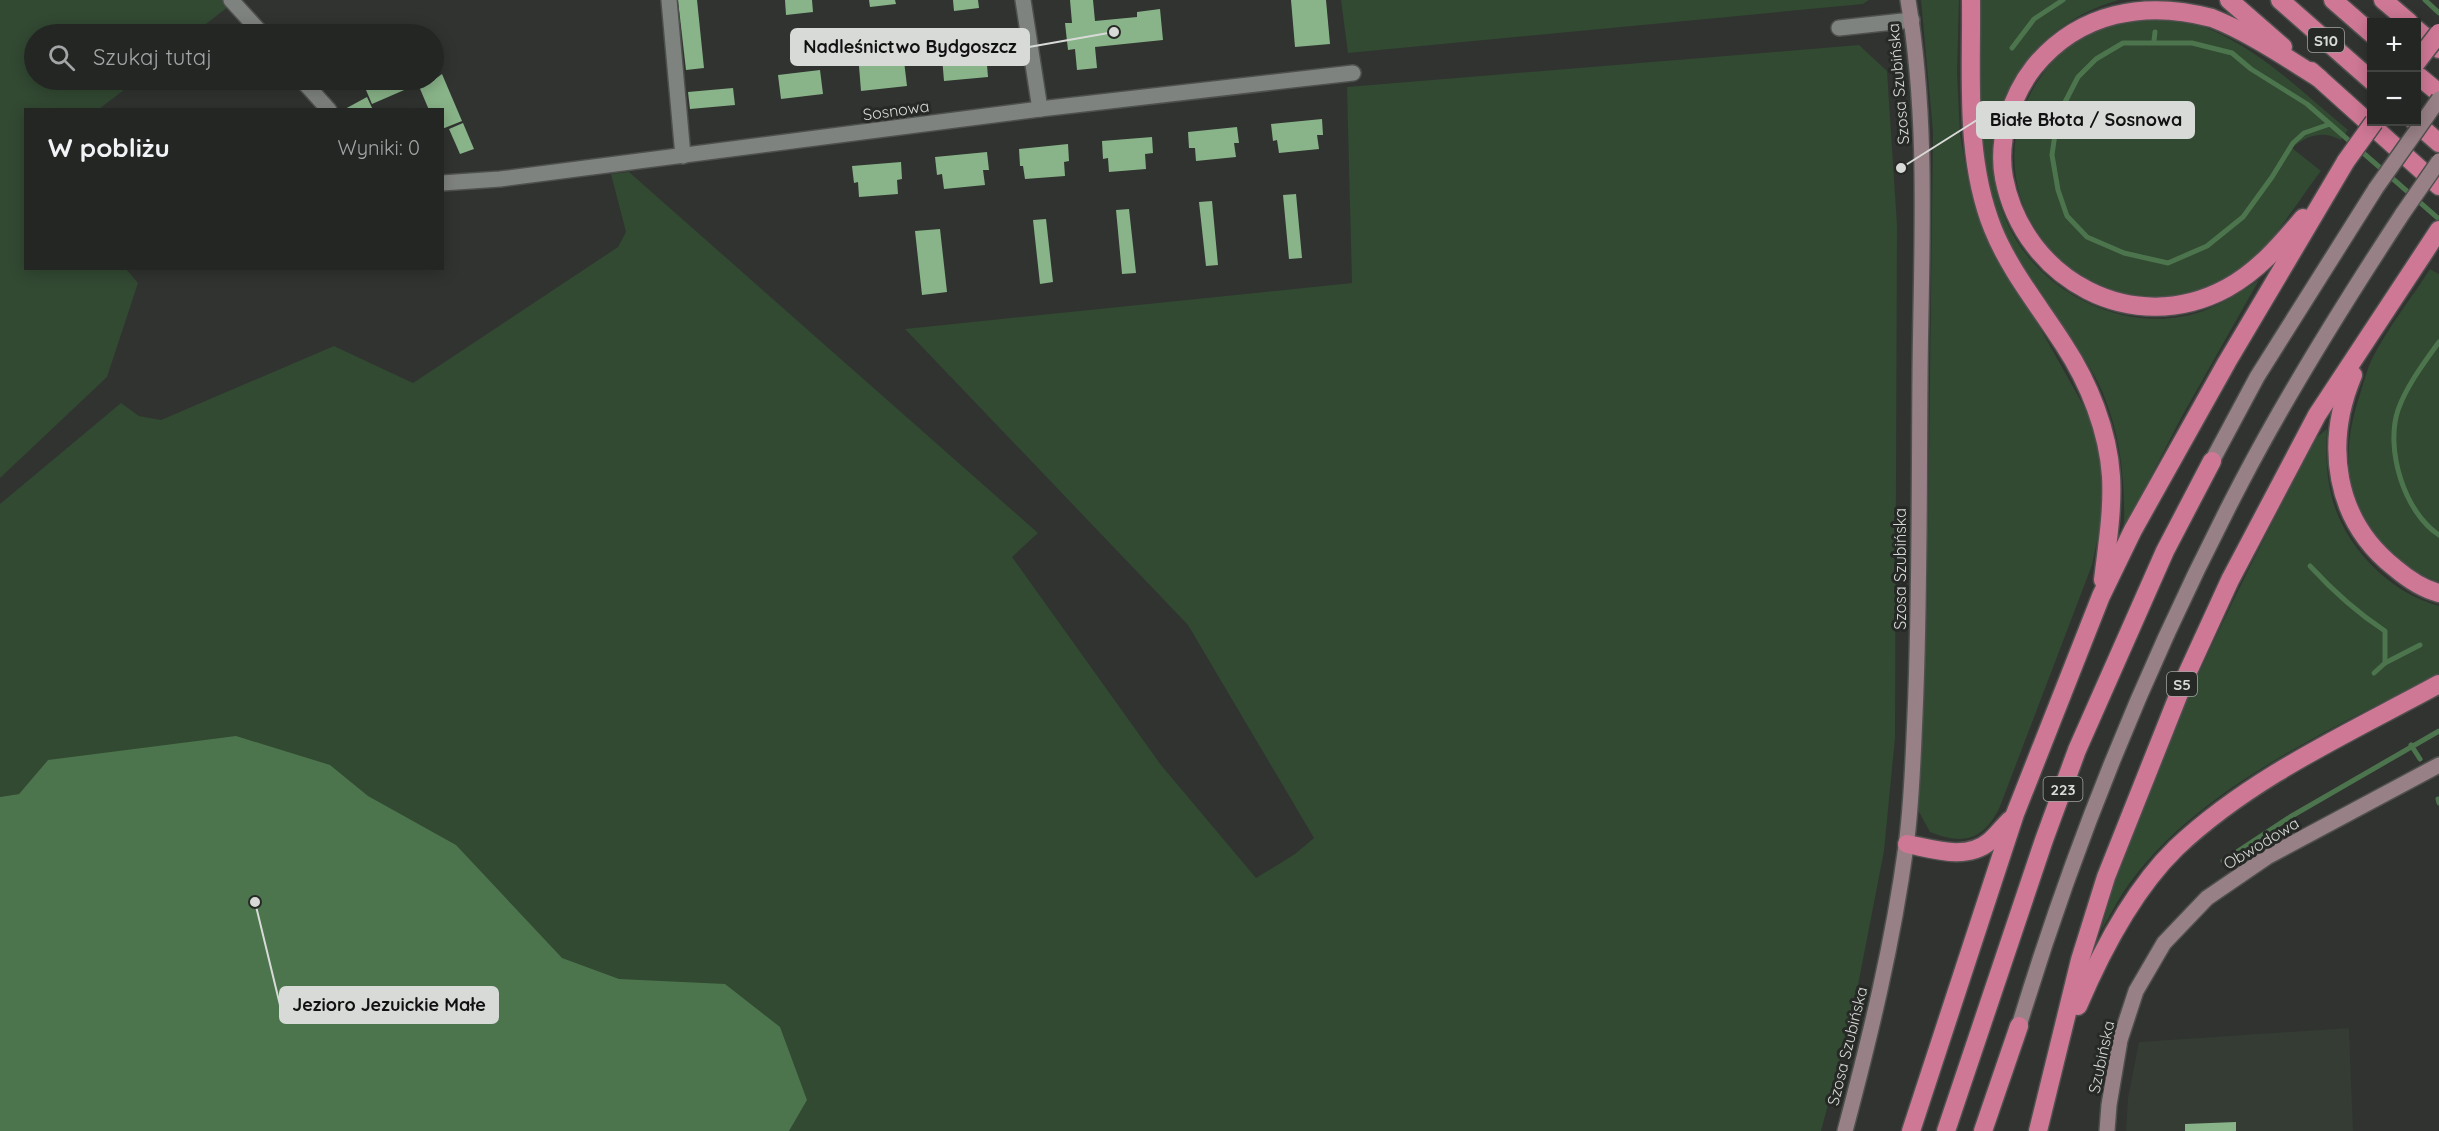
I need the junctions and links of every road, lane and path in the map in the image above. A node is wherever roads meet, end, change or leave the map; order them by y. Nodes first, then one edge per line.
1 (231, 0) edge
2 (669, 0) edge
3 (1023, 0) edge
4 (1908, 0) edge
5 (1971, 0) edge
6 (2229, 0) edge
7 (2280, 0) edge
8 (2333, 0) edge
9 (2383, 0) edge
10 (2404, 18) edge
11 (1912, 20) junction
12 (253, 24) edge
13 (1839, 28) dead end
14 (2367, 30) edge
15 (2421, 33) edge
16 (2439, 33) edge
17 (2439, 49) edge
18 (2421, 56) edge
19 (1353, 74) dead end
20 (2367, 77) edge
21 (2319, 78) junction
22 (2421, 78) edge
23 (311, 90) edge
24 (2439, 93) edge
25 (2439, 99) edge
26 (327, 108) edge
27 (1040, 109) junction
28 (2371, 126) edge
29 (2420, 126) edge
30 (2439, 143) edge
31 (683, 156) junction
32 (2439, 161) edge
33 (444, 183) edge
34 (2331, 184) junction
35 (2439, 186) edge
36 (2436, 234) edge
37 (2369, 338) junction
38 (2212, 461) joint
39 (2439, 593) edge
40 (2101, 596) junction
41 (2439, 684) edge
42 (2439, 765) edge
43 (2015, 814) junction
44 (1907, 844) junction
45 (2136, 991) joint
46 (2019, 1026) joint
47 (2055, 1057) junction
48 (1845, 1131) edge
49 (1911, 1131) edge
50 (1946, 1131) edge
51 (1983, 1131) edge
52 (2038, 1131) edge
53 (2108, 1131) edge

1 - 12 street
2 - 31 street
3 - 27 street
4 - 11 street, Szosa Szubińska
5 - 40 highway
6 - 21 highway
7 - 20 highway, S10
8 - 14 highway, S10
9 - 10 highway
11 - 13 street
11 - 44 street, Szosa Szubińska
15 - 17 highway
16 - 18 highway, bridge
19 - 27 street, Sosnowa
21 - 34 highway
21 - 35 highway
22 - 24 highway
23 - 26 street
25 - 38 street, 223, bridge
27 - 31 street, Sosnowa
28 - 34 highway, bridge
29 - 30 highway
31 - 33 street, Sosnowa
32 - 46 street, 223, bridge
34 - 40 highway
36 - 37 highway, S5
37 - 39 highway
37 - 47 highway, S5
38 - 50 highway, 223
40 - 43 highway
41 - 47 highway
42 - 45 street, Obwodowa
43 - 44 highway
43 - 49 highway
44 - 48 street, Szosa Szubińska
45 - 53 street, Szubińska
46 - 51 highway, 223
47 - 52 highway, S5

